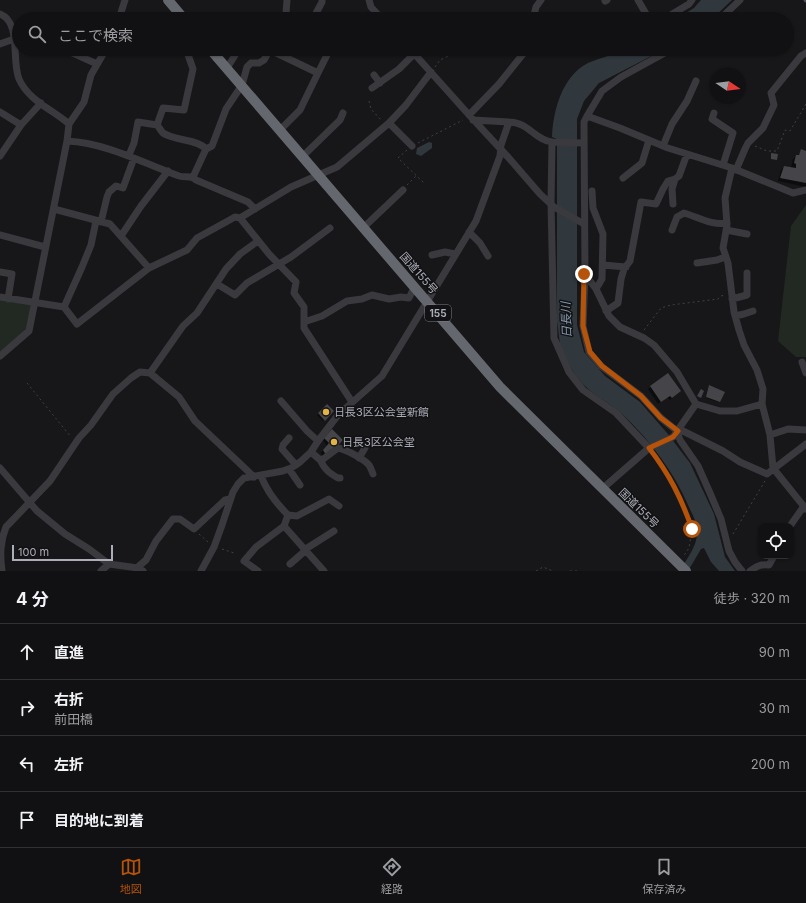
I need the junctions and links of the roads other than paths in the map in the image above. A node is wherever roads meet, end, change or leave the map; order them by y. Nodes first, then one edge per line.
1 (125, 0) edge
2 (168, 0) edge
3 (287, 0) edge
4 (322, 0) edge
5 (369, 0) edge
6 (541, 0) edge
7 (638, 0) edge
8 (740, 0) edge
9 (689, 1) edge
10 (121, 12) edge
11 (178, 12) edge
12 (286, 12) edge
13 (317, 12) edge
14 (376, 12) edge
15 (535, 12) edge
16 (645, 12) edge
17 (674, 12) edge
18 (727, 12) edge
19 (0, 14) edge
20 (12, 26) edge
21 (12, 41) edge
22 (0, 44) edge
23 (806, 53) edge
24 (16, 56) edge
25 (79, 56) edge
26 (102, 56) edge
27 (188, 56) edge
28 (216, 56) edge
29 (235, 56) edge
30 (266, 56) edge
31 (284, 56) edge
32 (326, 56) edge
33 (408, 56) edge
34 (416, 56) edge
35 (521, 56) edge
36 (659, 56) edge
37 (97, 64) junction
38 (227, 68) junction
39 (430, 72) junction
40 (318, 73) junction
41 (374, 75) dead end
42 (696, 81) dead end
43 (380, 83) junction
44 (242, 85) junction
45 (372, 88) dead end
46 (41, 103) junction
47 (0, 112) edge
48 (343, 113) dead end
49 (714, 113) dead end
50 (586, 116) junction
51 (471, 117) junction
52 (510, 122) junction
53 (69, 124) junction
54 (387, 124) junction
55 (21, 125) junction
56 (157, 125) junction
57 (280, 130) junction
58 (649, 140) junction
59 (68, 141) junction
60 (552, 142) junction
61 (582, 142) junction
62 (412, 146) road end
63 (663, 146) junction
64 (206, 149) junction
65 (500, 149) junction
66 (687, 154) junction
67 (0, 156) edge
68 (131, 156) junction
69 (303, 156) junction
70 (723, 165) junction
71 (734, 169) junction
72 (168, 171) junction
73 (318, 174) junction
74 (192, 176) junction
75 (623, 178) dead end
76 (675, 180) junction
77 (403, 190) road end
78 (806, 190) edge
79 (592, 191) dead end
80 (673, 204) dead end
81 (553, 205) junction
82 (54, 209) junction
83 (255, 209) junction
84 (240, 218) junction
85 (98, 222) junction
86 (583, 224) junction
87 (726, 226) junction
88 (364, 227) junction
89 (330, 228) dead end
90 (672, 230) dead end
91 (469, 232) junction
92 (747, 234) dead end
93 (0, 235) edge
94 (121, 236) junction
95 (258, 241) junction
96 (45, 247) junction
97 (456, 254) junction
98 (432, 255) dead end
99 (488, 256) dead end
100 (725, 257) junction
101 (697, 263) dead end
102 (279, 264) junction
103 (602, 265) junction
104 (626, 267) junction
105 (149, 268) junction
106 (0, 272) edge
107 (747, 273) dead end
108 (584, 274) junction
109 (217, 284) junction
110 (417, 289) junction
111 (596, 289) junction
112 (732, 296) junction
113 (0, 298) edge
114 (8, 299) junction
115 (427, 300) junction
116 (34, 303) junction
117 (64, 307) junction
118 (606, 311) junction
119 (753, 311) dead end
120 (735, 316) junction
121 (304, 322) junction
122 (0, 356) edge
123 (802, 362) dead end
124 (150, 373) junction
125 (806, 373) edge
126 (281, 401) dead end
127 (352, 402) junction
128 (696, 404) junction
129 (762, 404) junction
130 (806, 430) edge
131 (675, 434) junction
132 (770, 435) junction
133 (289, 438) dead end
134 (318, 440) junction
135 (806, 444) edge
136 (365, 448) dead end
137 (649, 448) junction
138 (311, 452) junction
139 (359, 458) junction
140 (320, 459) junction
141 (296, 465) junction
142 (0, 468) edge
143 (773, 468) junction
144 (289, 469) junction
145 (373, 474) dead end
146 (257, 476) junction
147 (340, 478) dead end
148 (300, 485) dead end
149 (602, 489) junction
150 (230, 499) junction
151 (29, 502) junction
152 (339, 506) dead end
153 (805, 508) edge
154 (288, 515) junction
155 (792, 523) edge
156 (284, 526) junction
157 (334, 531) dead end
158 (1, 536) edge
159 (305, 550) junction
160 (772, 559) edge
161 (109, 564) junction
162 (290, 564) dead end
163 (682, 567) edge
164 (140, 570) edge
165 (2, 571) edge
166 (101, 571) edge
167 (201, 571) edge
168 (258, 571) edge
169 (324, 571) edge
170 (742, 571) edge
171 (750, 571) edge

1 - 10 street
2 - 11 highway
3 - 12 street
4 - 13 street
5 - 14 street
6 - 15 street
7 - 16 street
8 - 18 street
9 - 17 street
19 - 20 street
21 - 22 street
23 - 71 street
24 - 46 street
25 - 37 street
26 - 37 street
27 - 56 street
28 - 38 highway, 国道155号 / 155
29 - 38 street
30 - 44 street
31 - 40 street
32 - 40 street
33 - 43 street
34 - 39 street
35 - 51 street
36 - 50 street
37 - 53 street
38 - 44 highway, 国道155号 / 155
39 - 51 street
39 - 54 street
40 - 57 street
41 - 43 street
42 - 63 street
43 - 45 street
44 - 57 highway, 国道155号 / 155
44 - 64 street
46 - 53 street
46 - 55 street
47 - 55 street
48 - 69 street
49 - 70 street
50 - 58 street
50 - 61 street
51 - 52 street
51 - 65 street
52 - 60 street
52 - 65 street
53 - 59 street
54 - 62 street
54 - 73 street
55 - 67 street
56 - 64 street
56 - 68 street
57 - 69 highway, 国道155号 / 155
58 - 63 street
58 - 75 street
59 - 68 street
59 - 82 street
60 - 61 street
60 - 81 street
61 - 86 street
63 - 66 street
64 - 74 street
65 - 81 street
65 - 91 street
66 - 70 street
66 - 76 street
68 - 72 street
68 - 85 street
69 - 73 highway, 国道155号 / 155
70 - 71 street
71 - 78 street
71 - 87 street
72 - 74 street
72 - 94 street
73 - 83 street
73 - 88 highway, 国道155号 / 155
74 - 83 street
76 - 80 street
76 - 104 street
77 - 88 street
79 - 103 street
81 - 86 street
81 - 137 street
82 - 85 street
82 - 96 street
83 - 84 street
84 - 95 street
84 - 105 street
85 - 94 street
85 - 117 street
86 - 108 street
87 - 90 street
87 - 92 street
87 - 100 street
88 - 110 highway, 国道155号 / 155
89 - 102 street
91 - 97 street
91 - 99 street
93 - 96 street
94 - 105 street
95 - 102 street
95 - 109 street
96 - 116 street
97 - 98 street
97 - 115 street
100 - 101 street
100 - 112 street
102 - 109 street
102 - 121 street
103 - 104 street
103 - 111 street
104 - 118 street
105 - 117 street
106 - 114 street
107 - 112 street
108 - 111 street
108 - 131 street
109 - 124 street
110 - 115 highway, 国道155号 / 155
110 - 121 street
111 - 118 street
112 - 120 street
113 - 114 street
114 - 116 street
115 - 127 street
115 - 149 highway, 国道155号 / 155
116 - 117 street
116 - 122 street
118 - 128 street
119 - 120 street
120 - 129 street
121 - 127 street
123 - 125 street
124 - 146 street
124 - 151 street
126 - 134 street
127 - 134 street
128 - 129 street
128 - 131 street
129 - 132 street
130 - 132 street
131 - 137 street
131 - 143 street
131 - 170 street
132 - 143 street
133 - 141 street
134 - 138 street
135 - 143 street
136 - 139 street
137 - 149 street
138 - 140 street
138 - 141 street
139 - 140 street
139 - 145 street
140 - 147 street
141 - 144 street
142 - 151 street
143 - 153 street
144 - 146 street
144 - 148 street
146 - 150 street
146 - 154 street
149 - 163 highway, 国道155号 / 155
150 - 164 street
150 - 167 street
151 - 158 street
151 - 161 street
152 - 154 street
153 - 155 street
154 - 156 street
156 - 159 street
156 - 168 street
157 - 159 street
158 - 165 street
159 - 162 street
159 - 169 street
160 - 171 street
161 - 164 street
161 - 166 street

